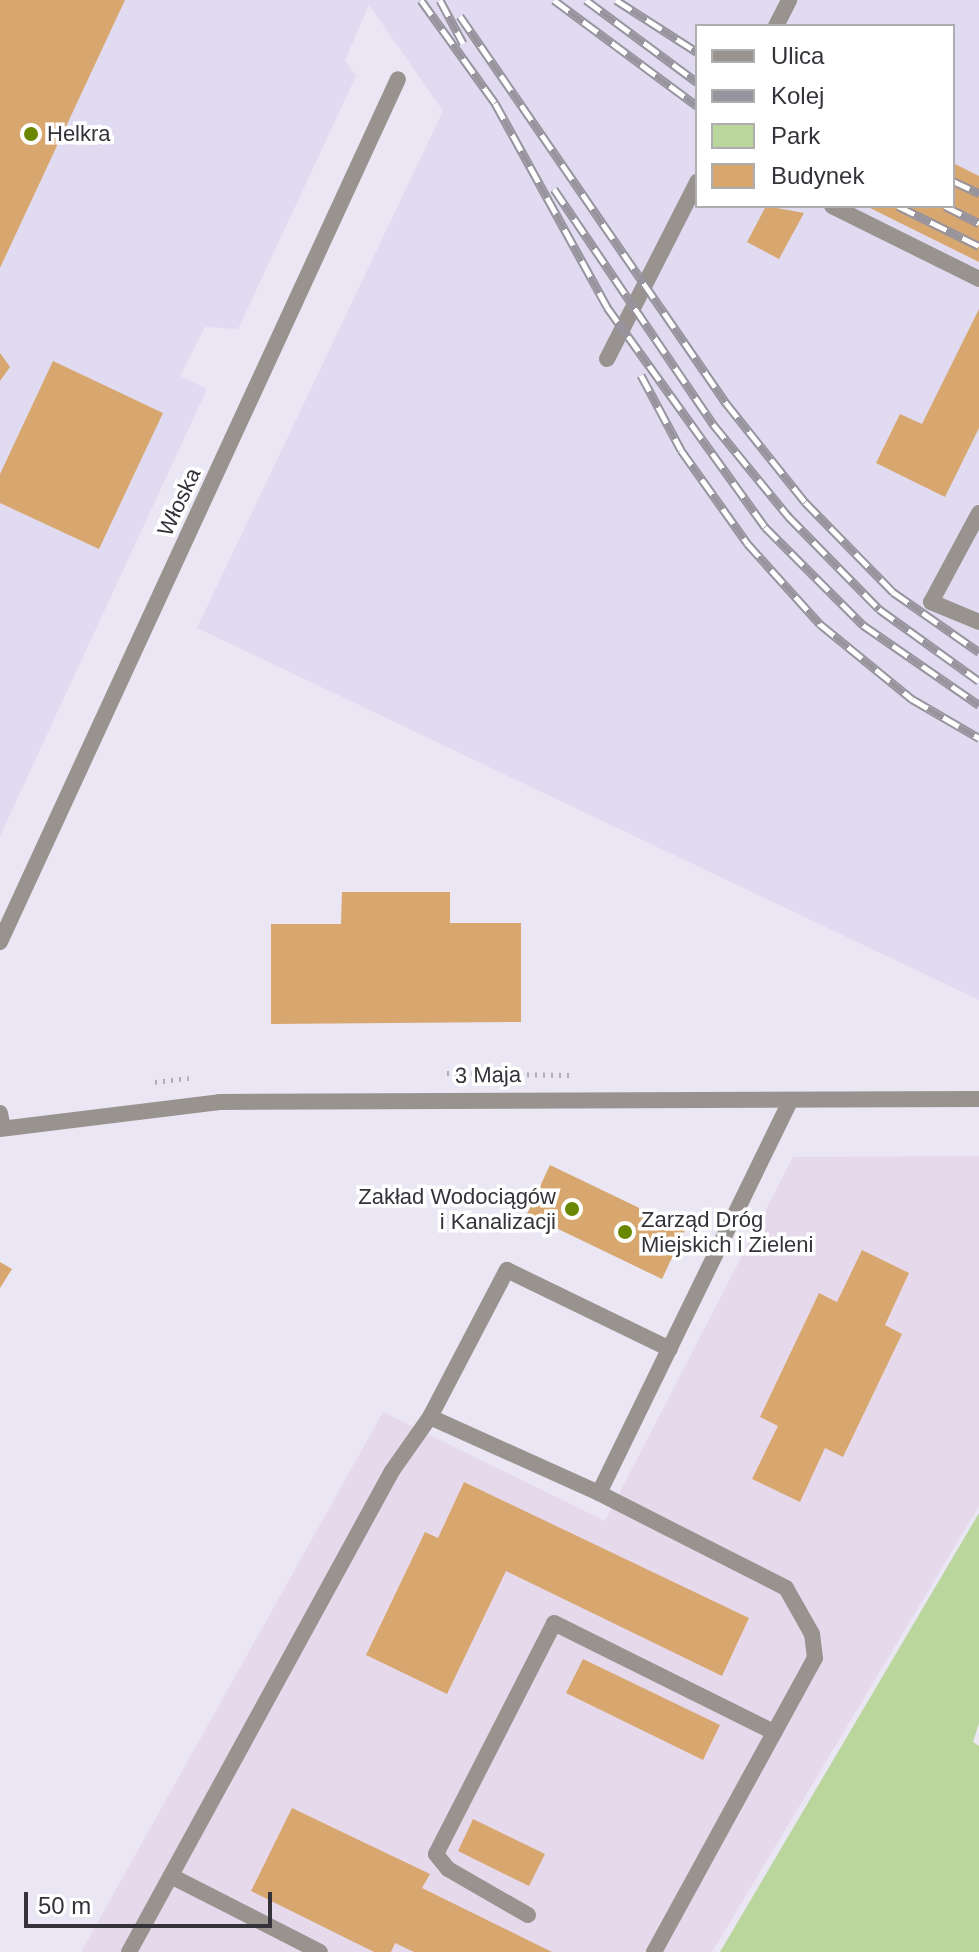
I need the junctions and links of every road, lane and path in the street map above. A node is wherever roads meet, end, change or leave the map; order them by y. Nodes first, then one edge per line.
1 (789, 0) edge
2 (777, 24) edge
3 (398, 79) dead end
4 (695, 186) edge
5 (836, 208) edge
6 (979, 279) edge
7 (607, 359) dead end
8 (979, 513) edge
9 (979, 622) edge
10 (0, 942) edge
11 (979, 1099) edge
12 (791, 1100) junction
13 (1, 1123) edge
14 (670, 1349) junction
15 (430, 1417) junction
16 (599, 1493) junction
17 (774, 1732) junction
18 (171, 1876) junction
19 (528, 1915) dead end
20 (129, 1952) edge
21 (320, 1952) edge
22 (654, 1952) edge

1 - 2 street
3 - 10 street, Włoska
4 - 7 street
5 - 6 street
8 - 9 street
11 - 12 street, 3 Maja
12 - 13 street, 3 Maja
12 - 14 street
14 - 15 street
14 - 16 street
15 - 16 street
15 - 18 street
16 - 17 street
17 - 19 street
17 - 22 street
18 - 20 street
18 - 21 street

